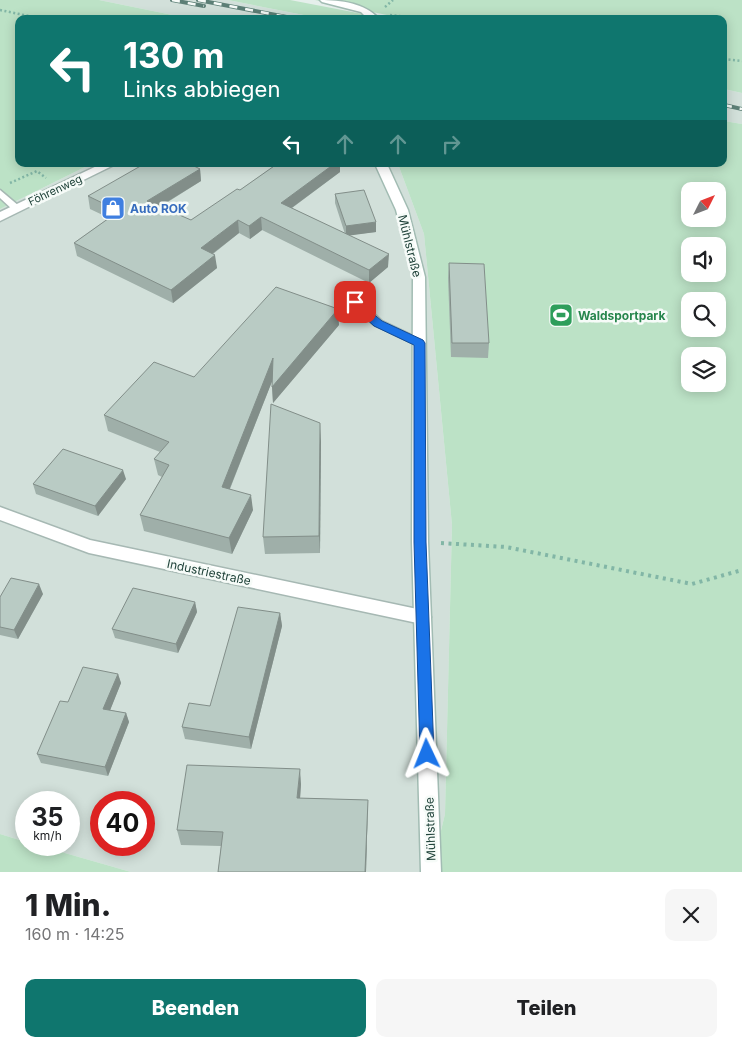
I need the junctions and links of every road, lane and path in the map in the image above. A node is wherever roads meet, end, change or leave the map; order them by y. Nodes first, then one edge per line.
1 (325, 0) edge
2 (0, 10) edge
3 (24, 15) edge
4 (370, 15) edge
5 (390, 15) edge
6 (403, 15) edge
7 (727, 59) edge
8 (742, 61) edge
9 (104, 167) edge
10 (382, 167) edge
11 (7, 184) dead end
12 (60, 188) junction
13 (0, 193) edge
14 (16, 208) junction
15 (0, 217) edge
16 (355, 302) dead end
17 (420, 343) junction
18 (0, 513) edge
19 (420, 542) junction
20 (742, 570) edge
21 (422, 618) junction
22 (431, 872) edge

1 - 4 street
2 - 3 path
5 - 6 path
7 - 8 path
9 - 12 street, Föhrenweg
10 - 17 street, Mühlstraße
11 - 12 path
12 - 14 street, Föhrenweg
13 - 14 lane
14 - 15 street, Föhrenweg
16 - 17 lane
17 - 19 street, Mühlstraße
18 - 21 street, Industriestraße
19 - 20 path
19 - 21 street, Mühlstraße
21 - 22 street, Mühlstraße

